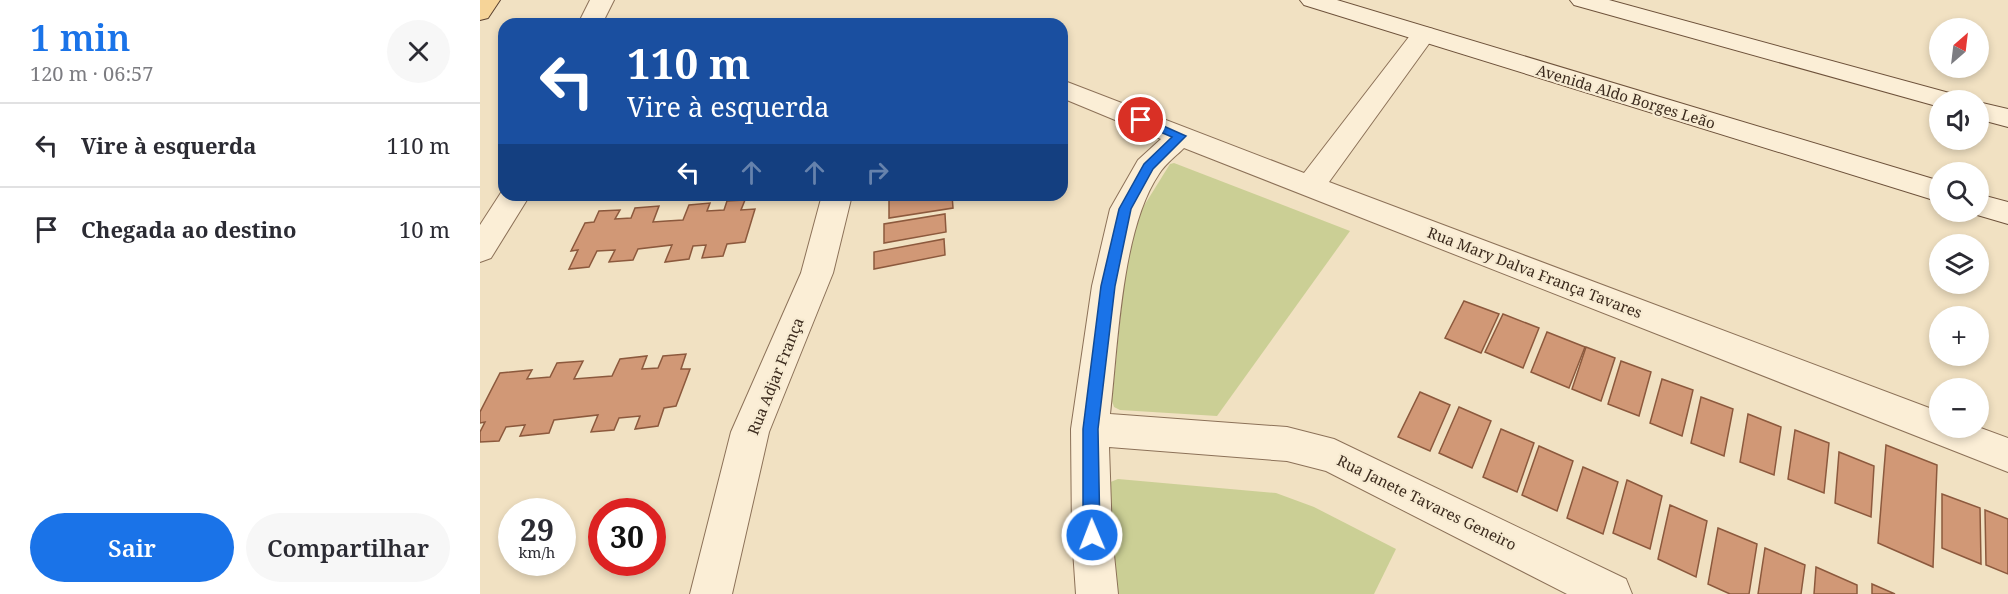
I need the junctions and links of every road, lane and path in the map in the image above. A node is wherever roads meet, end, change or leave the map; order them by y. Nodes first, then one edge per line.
1 (488, 0) edge
2 (602, 0) edge
3 (1312, 0) edge
4 (1582, 0) edge
5 (480, 13) edge
6 (593, 18) edge
7 (1424, 34) junction
8 (1068, 90) edge
9 (1929, 96) edge
10 (1989, 113) edge
11 (2008, 118) edge
12 (1180, 136) junction
13 (1310, 186) junction
14 (1929, 189) edge
15 (511, 201) edge
16 (836, 201) edge
17 (1989, 207) edge
18 (2008, 213) edge
19 (480, 250) edge
20 (1090, 429) junction
21 (2008, 455) edge
22 (711, 594) edge
23 (1097, 594) edge
24 (1611, 594) edge

1 - 5 main road
2 - 6 street
3 - 7 street, Avenida Aldo Borges Leão
4 - 9 street
7 - 13 street
7 - 14 street, Avenida Aldo Borges Leão
8 - 12 street, Rua Mary Dalva França Tavares
10 - 11 street
12 - 13 street, Rua Mary Dalva França Tavares
12 - 20 street
13 - 21 street, Rua Mary Dalva França Tavares
15 - 19 street
16 - 22 street, Rua Adjar França
17 - 18 street
20 - 23 street
20 - 24 street, Rua Janete Tavares Geneiro

